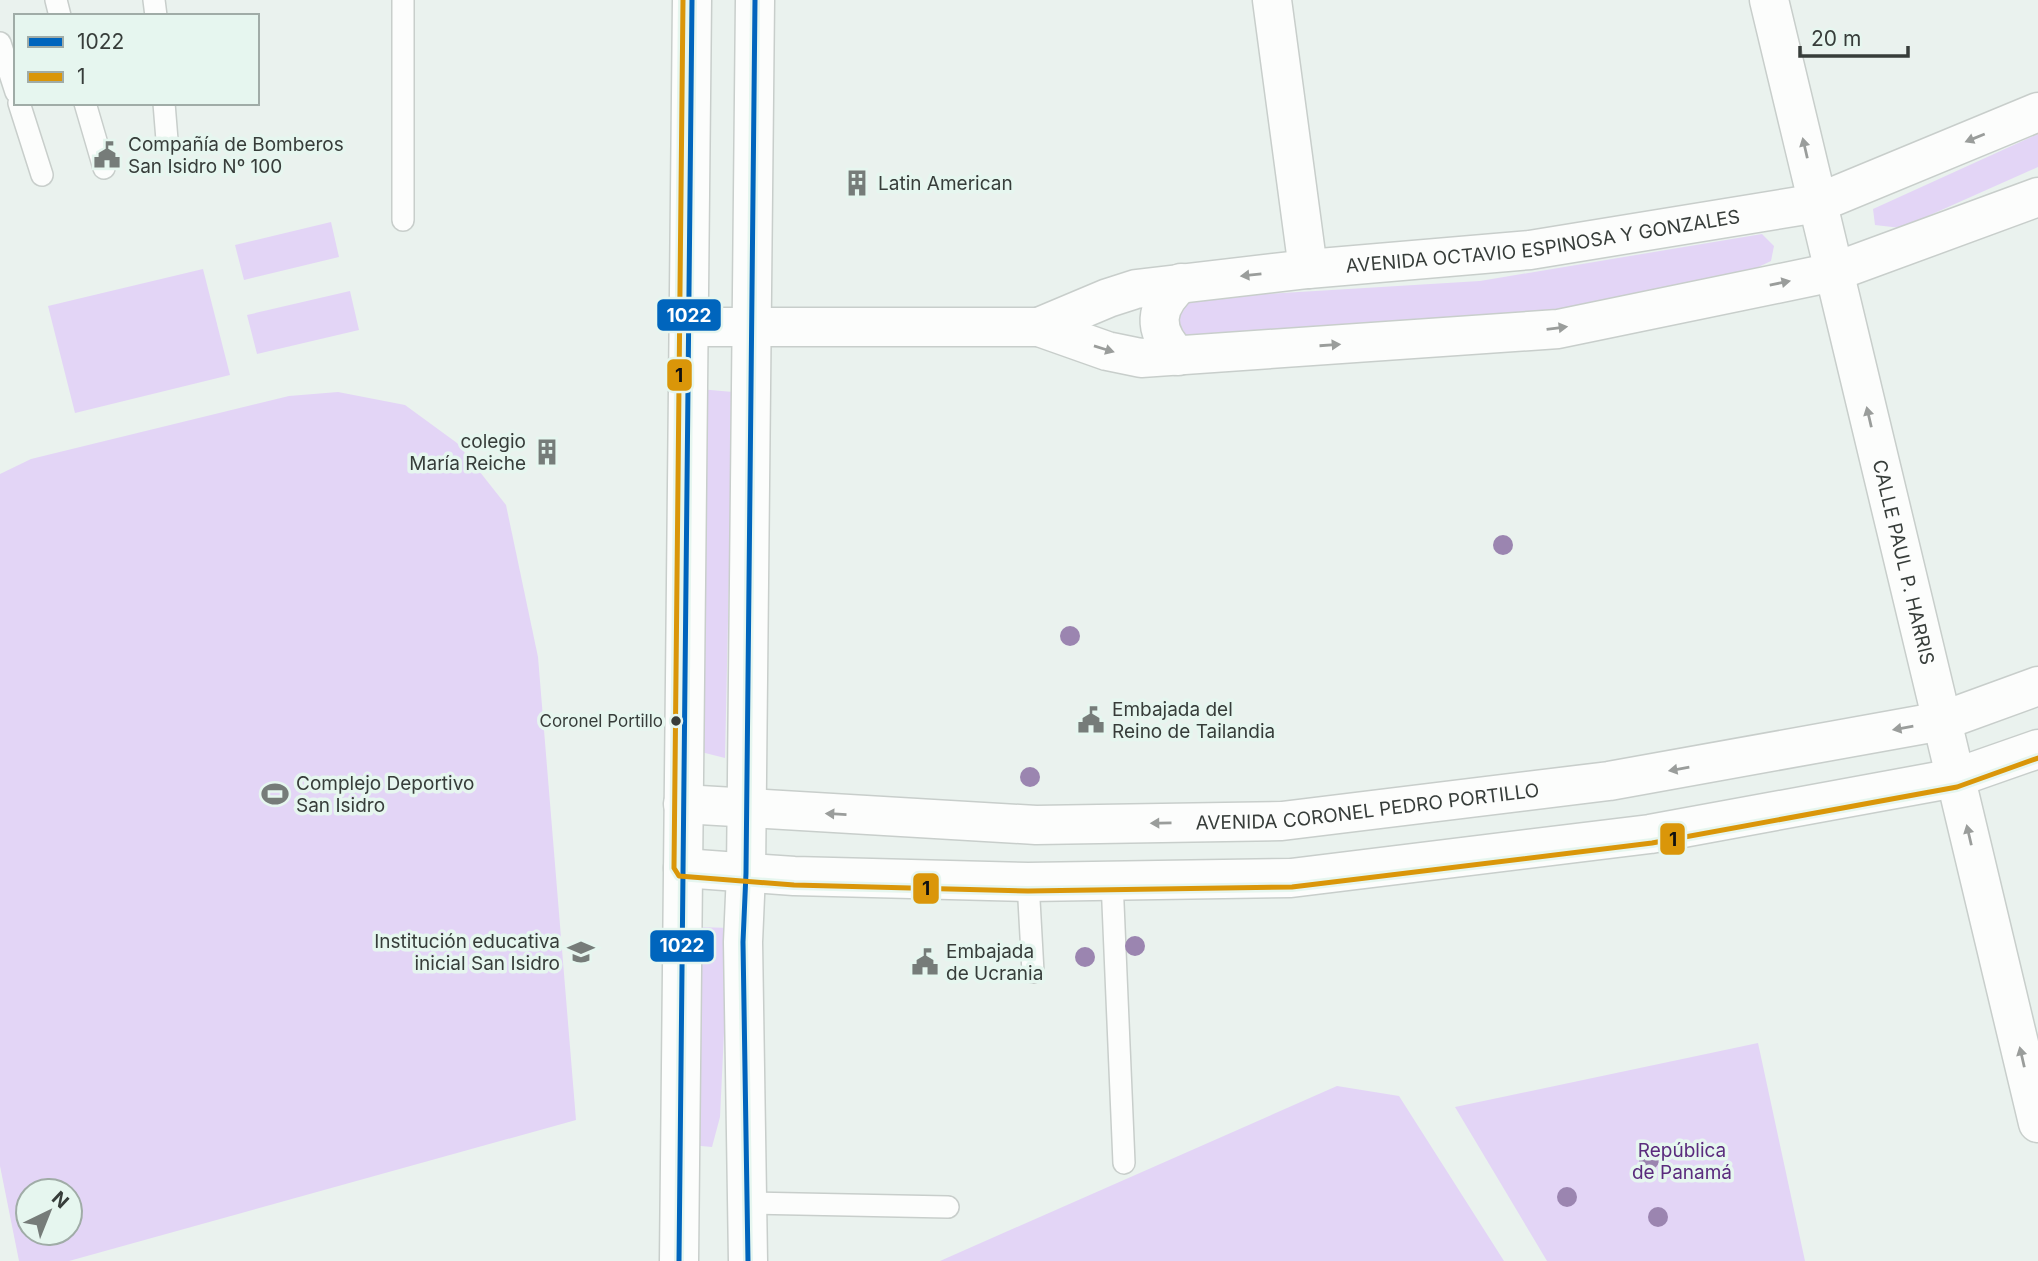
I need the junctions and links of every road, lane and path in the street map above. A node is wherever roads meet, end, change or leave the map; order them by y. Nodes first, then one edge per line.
1 (403, 0) edge
2 (692, 0) edge
3 (755, 0) edge
4 (1272, 0) edge
5 (1769, 0) edge
6 (0, 43) edge
7 (14, 86) edge
8 (20, 105) edge
9 (86, 105) edge
10 (164, 105) edge
11 (2038, 112) edge
12 (167, 140) dead end
13 (104, 168) dead end
14 (42, 175) dead end
15 (2038, 197) edge
16 (1818, 202) junction
17 (403, 220) dead end
18 (1308, 269) junction
19 (1834, 272) junction
20 (1181, 283) junction
21 (689, 327) junction
22 (752, 327) junction
23 (1039, 327) junction
24 (1178, 356) junction
25 (2038, 686) edge
26 (1942, 721) junction
27 (2038, 749) edge
28 (1955, 778) junction
29 (684, 804) junction
30 (746, 809) junction
31 (902, 817) junction
32 (683, 867) junction
33 (746, 873) junction
34 (896, 878) junction
35 (1112, 880) junction
36 (1028, 882) junction
37 (1033, 972) dead end
38 (2038, 1123) edge
39 (1125, 1163) dead end
40 (747, 1203) junction
41 (948, 1207) dead end
42 (679, 1261) edge
43 (748, 1261) edge

1 - 17 lane
2 - 21 main road
3 - 22 main road
4 - 18 main road
16 -> 5 main road, CALLE PAUL P. HARRIS
6 - 7 lane
8 - 14 lane
9 - 13 lane
10 - 12 lane
11 -> 16 main road, AVENIDA OCTAVIO ESPINOSA Y GONZALES
15 - 19 main road, AVENIDA OCTAVIO ESPINOSA Y GONZALES
16 - 18 main road, AVENIDA OCTAVIO ESPINOSA Y GONZALES
16 - 19 main road, CALLE PAUL P. HARRIS
18 -> 20 main road, AVENIDA OCTAVIO ESPINOSA Y GONZALES
24 -> 19 main road, AVENIDA OCTAVIO ESPINOSA Y GONZALES
26 -> 19 main road, CALLE PAUL P. HARRIS
20 - 23 main road, AVENIDA OCTAVIO ESPINOSA Y GONZALES
20 - 24 main road
21 - 22 main road, AVENIDA OCTAVIO ESPINOSA Y GONZALES
21 - 29 main road
22 - 23 main road, AVENIDA OCTAVIO ESPINOSA Y GONZALES
22 - 30 main road
23 -> 24 main road, AVENIDA OCTAVIO ESPINOSA Y GONZALES
25 - 26 main road, AVENIDA CORONEL PEDRO PORTILLO
26 - 28 main road, CALLE PAUL P. HARRIS
26 -> 31 main road, AVENIDA CORONEL PEDRO PORTILLO
27 - 28 main road
28 - 35 main road
38 -> 28 main road, CALLE PAUL P. HARRIS
29 - 30 main road, AVENIDA CORONEL PEDRO PORTILLO
29 - 32 main road
31 -> 30 main road, AVENIDA CORONEL PEDRO PORTILLO
30 - 33 main road
31 - 34 main road
32 - 33 main road
32 - 42 main road
33 - 34 main road
33 - 40 main road
34 - 36 main road
35 - 36 main road
35 - 39 lane
36 - 37 lane
40 - 41 lane
40 - 43 main road

